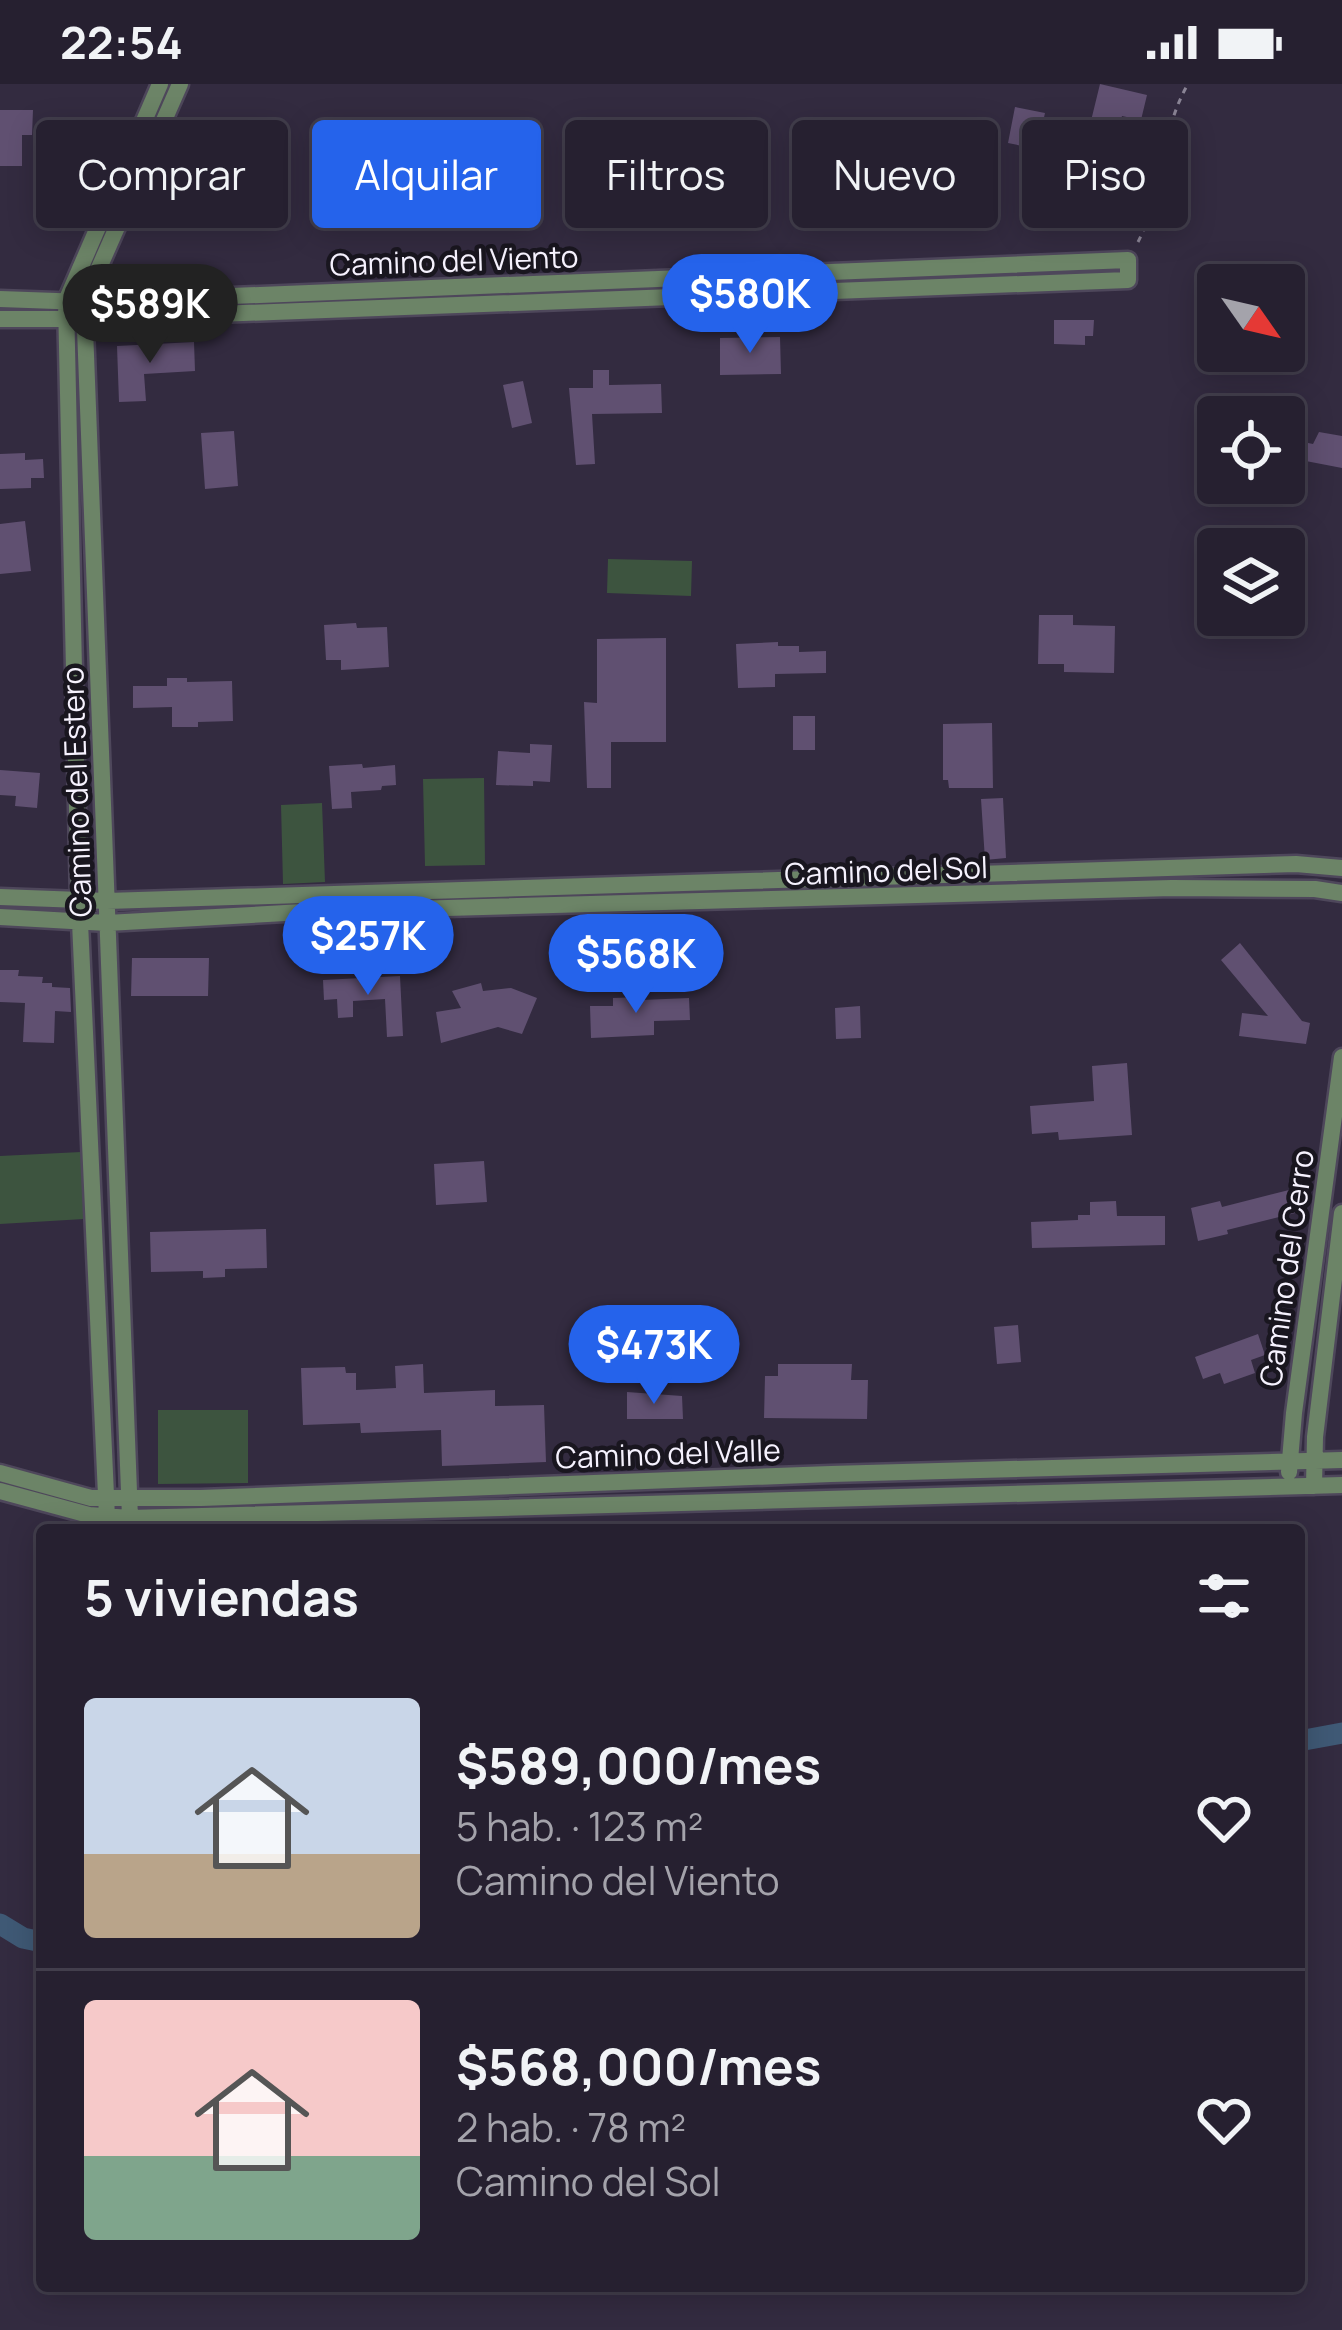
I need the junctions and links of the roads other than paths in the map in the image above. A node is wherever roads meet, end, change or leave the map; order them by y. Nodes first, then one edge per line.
1 (160, 84) edge
2 (180, 84) edge
3 (1128, 260) road end
4 (0, 299) edge
5 (75, 310) junction
6 (0, 319) edge
7 (1342, 868) edge
8 (1342, 893) edge
9 (0, 897) edge
10 (79, 900) junction
11 (107, 901) junction
12 (0, 917) edge
13 (80, 921) junction
14 (107, 922) junction
15 (1342, 1057) edge
16 (1342, 1214) edge
17 (1314, 1460) junction
18 (1342, 1460) edge
19 (1290, 1462) junction
20 (0, 1473) edge
21 (1342, 1485) edge
22 (1288, 1486) junction
23 (1314, 1486) junction
24 (0, 1491) edge
25 (128, 1497) junction
26 (108, 1498) junction
27 (107, 1517) junction
28 (130, 1518) junction

1 - 5 street, Camino del Estero
2 - 5 street, Camino del Estero
3 - 5 street, Camino del Viento
4 - 5 street, Camino del Viento
5 - 6 street, Camino del Viento
5 - 10 street, Camino del Estero
5 - 11 street, Camino del Estero
7 - 11 street, Camino del Sol
8 - 14 street, Camino del Sol
9 - 10 street, Camino del Sol
10 - 11 street, Camino del Sol
10 - 13 street, Camino del Estero
11 - 14 street, Camino del Estero
12 - 13 street, Camino del Sol
13 - 14 street, Camino del Sol
13 - 26 street, Camino del Estero
14 - 25 street, Camino del Estero
15 - 19 street, Camino del Cerro
16 - 17 street, Camino del Cerro
17 - 18 street, Camino del Valle
17 - 19 street, Camino del Valle
17 - 23 street, Camino del Cerro
19 - 22 street, Camino del Cerro
19 - 25 street, Camino del Valle
20 - 26 street, Camino del Valle
21 - 23 street, Camino del Valle
22 - 23 street, Camino del Valle
22 - 28 street, Camino del Valle
24 - 27 street, Camino del Valle
25 - 26 street, Camino del Valle
25 - 28 street, Camino del Estero
26 - 27 street, Camino del Estero
27 - 28 street, Camino del Valle

